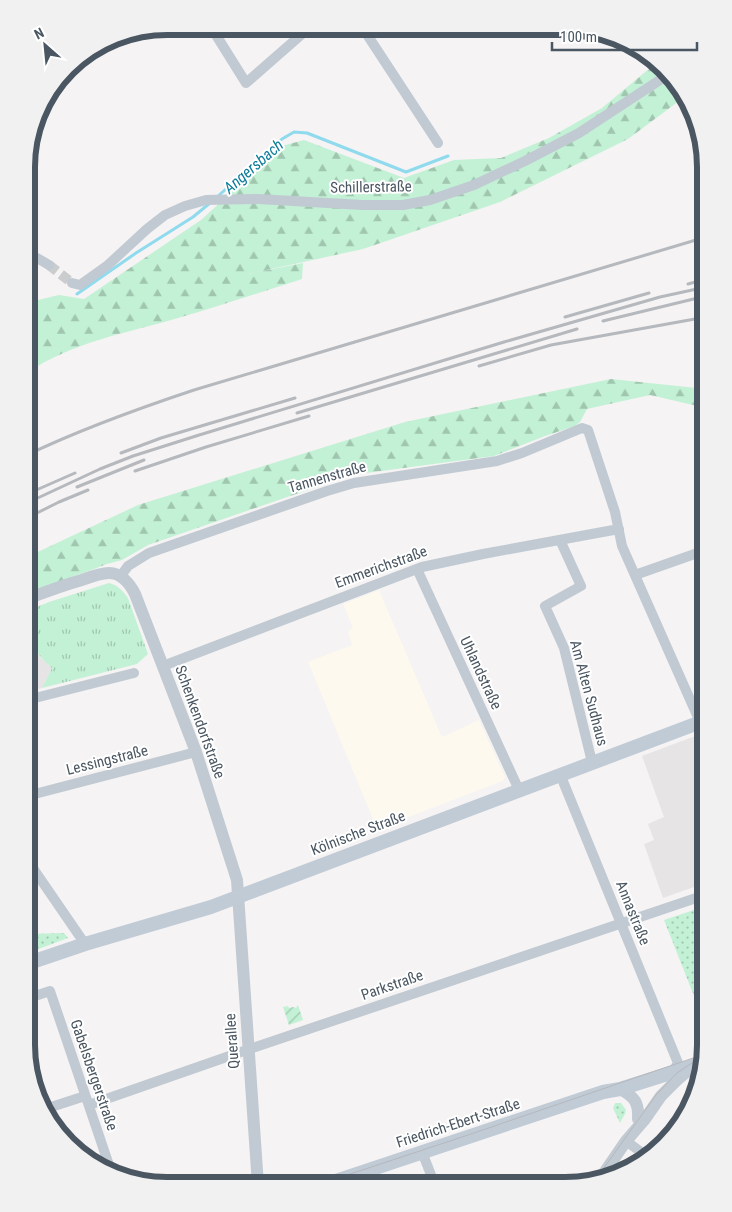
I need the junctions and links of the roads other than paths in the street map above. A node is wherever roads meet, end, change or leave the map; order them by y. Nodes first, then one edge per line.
1 (216, 35) edge
2 (301, 35) edge
3 (367, 35) edge
4 (662, 79) edge
5 (438, 143) dead end
6 (35, 258) edge
7 (49, 265) tunnel mouth
8 (72, 283) dead end
9 (619, 529) junction
10 (560, 540) junction
11 (697, 553) edge
12 (417, 568) junction
13 (115, 575) junction
14 (635, 575) junction
15 (35, 596) edge
16 (163, 666) junction
17 (134, 673) dead end
18 (35, 698) edge
19 (697, 708) edge
20 (697, 723) edge
21 (196, 752) junction
22 (592, 762) junction
23 (560, 774) junction
24 (519, 790) junction
25 (35, 794) edge
26 (35, 871) edge
27 (239, 896) junction
28 (697, 898) edge
29 (621, 924) junction
30 (84, 944) junction
31 (35, 957) edge
32 (35, 996) edge
33 (249, 1050) junction
34 (687, 1065) edge
35 (620, 1089) junction
36 (603, 1092) junction
37 (87, 1100) junction
38 (51, 1108) edge
39 (638, 1119) junction
40 (626, 1141) junction
41 (422, 1152) junction
42 (641, 1152) edge
43 (108, 1163) edge
44 (606, 1170) edge
45 (257, 1177) edge
46 (348, 1177) edge
47 (432, 1177) edge

1 - 2 street
3 - 5 street
4 - 8 street, Schillerstraße
6 - 7 street
9 - 10 street, Emmerichstraße
9 - 13 street, Tannenstraße
9 - 14 street
10 - 12 street, Emmerichstraße
10 - 22 street, Am Alten Sudhaus
11 - 14 street
12 - 16 street, Emmerichstraße
12 - 24 street, Uhlandstraße
13 - 15 street
13 - 16 street, Schenkendorfstraße
14 - 19 street
16 - 21 street, Schenkendorfstraße
17 - 18 street
20 - 22 main road, Kölnische Straße
21 - 25 street, Lessingstraße
21 - 27 street, Schenkendorfstraße
22 - 23 main road, Kölnische Straße
23 - 24 main road, Kölnische Straße
23 - 29 street, Annastraße
24 - 27 main road, Kölnische Straße
26 - 30 street
27 - 30 main road, Kölnische Straße
27 - 33 street, Querallee
28 - 29 street, Parkstraße
29 - 33 street, Parkstraße
29 - 34 street, Annastraße
30 - 31 main road, Kölnische Straße
32 - 37 street, Gabelsbergerstraße
33 - 37 street, Parkstraße
33 - 45 street, Querallee
34 - 35 main road, Friedrich-Ebert-Straße
34 - 36 main road, Friedrich-Ebert-Straße
34 - 39 street
34 - 40 street
35 - 36 main road, Friedrich-Ebert-Straße
35 - 39 street
36 - 41 main road, Friedrich-Ebert-Straße
37 - 38 street, Parkstraße
37 - 43 street, Gabelsbergerstraße
39 - 40 street
40 - 42 street
40 - 44 street
41 - 46 main road, Friedrich-Ebert-Straße
41 - 47 street

